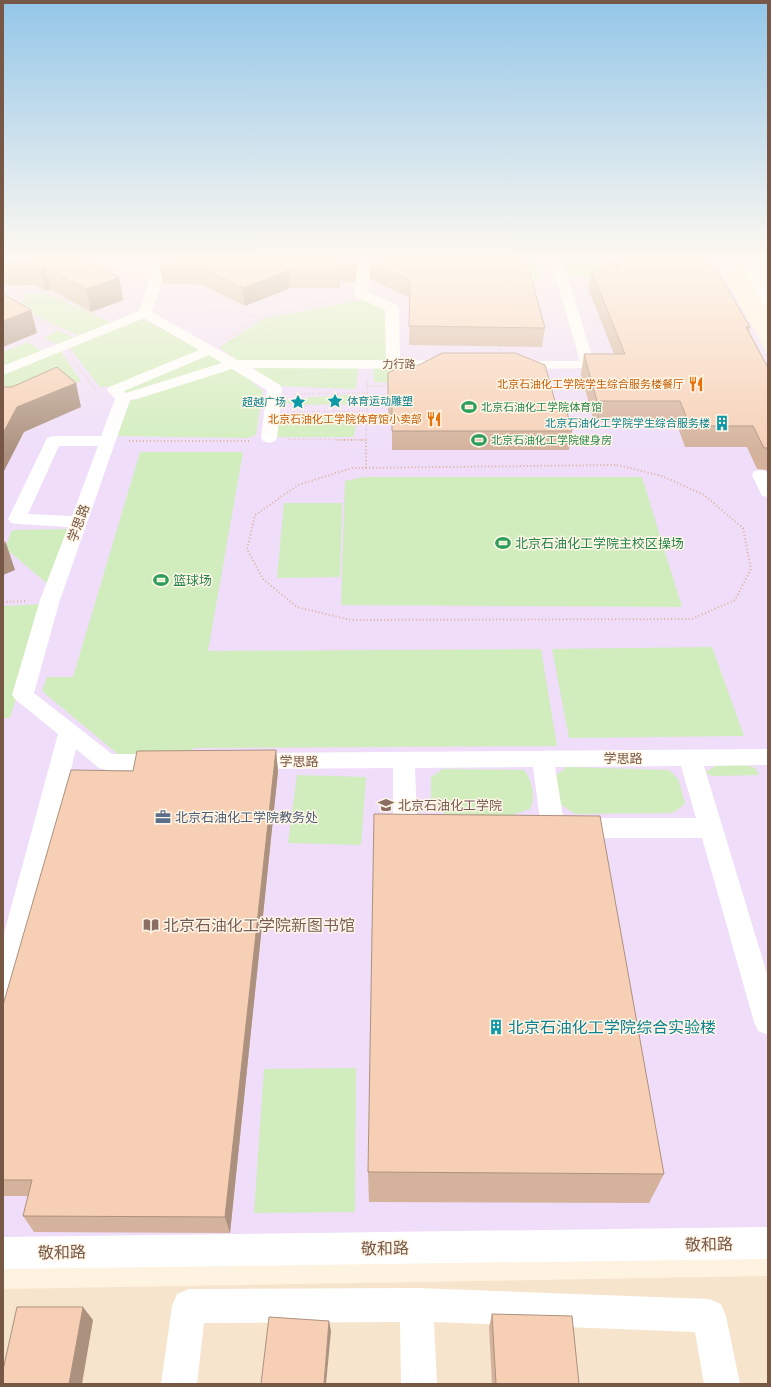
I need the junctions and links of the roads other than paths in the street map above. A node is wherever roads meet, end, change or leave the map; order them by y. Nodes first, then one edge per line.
1 (119, 324) edge
2 (168, 324) edge
3 (392, 324) edge
4 (576, 324) edge
5 (214, 347) junction
6 (234, 364) junction
7 (393, 364) junction
8 (465, 365) edge
9 (503, 365) edge
10 (3, 371) edge
11 (119, 394) junction
12 (269, 438) road end
13 (108, 440) junction
14 (760, 475) dead end
15 (768, 492) edge
16 (78, 522) junction
17 (69, 733) junction
18 (690, 758) junction
19 (768, 758) edge
20 (543, 759) junction
21 (404, 760) junction
22 (183, 761) edge
23 (229, 761) edge
24 (444, 828) edge
25 (529, 828) edge
26 (552, 828) junction
27 (710, 828) junction
28 (3, 987) edge
29 (763, 991) edge
30 (768, 1022) edge
31 (768, 1244) edge
32 (3, 1253) edge
33 (417, 1305) junction
34 (179, 1384) edge
35 (419, 1384) edge
36 (722, 1384) edge

1 - 10 street
2 - 5 street
3 - 7 street
4 - 9 street
5 - 6 street
5 - 11 street
6 - 7 street, 力行路
6 - 11 street
6 - 12 street
7 - 8 street, 力行路
11 - 13 street, 学思路
13 - 16 street, 学思路
13 - 16 street
14 - 15 street
16 - 17 street, 学思路
17 - 22 street, 学思路
17 - 28 street
18 - 19 street, 学思路
18 - 20 street, 学思路
18 - 27 street
20 - 21 street, 学思路
20 - 26 street
21 - 23 street, 学思路
21 - 24 street
25 - 26 street
26 - 27 street
27 - 29 street
29 - 30 street
31 - 32 street, 敬和路
33 - 34 street
33 - 35 street
33 - 36 street

